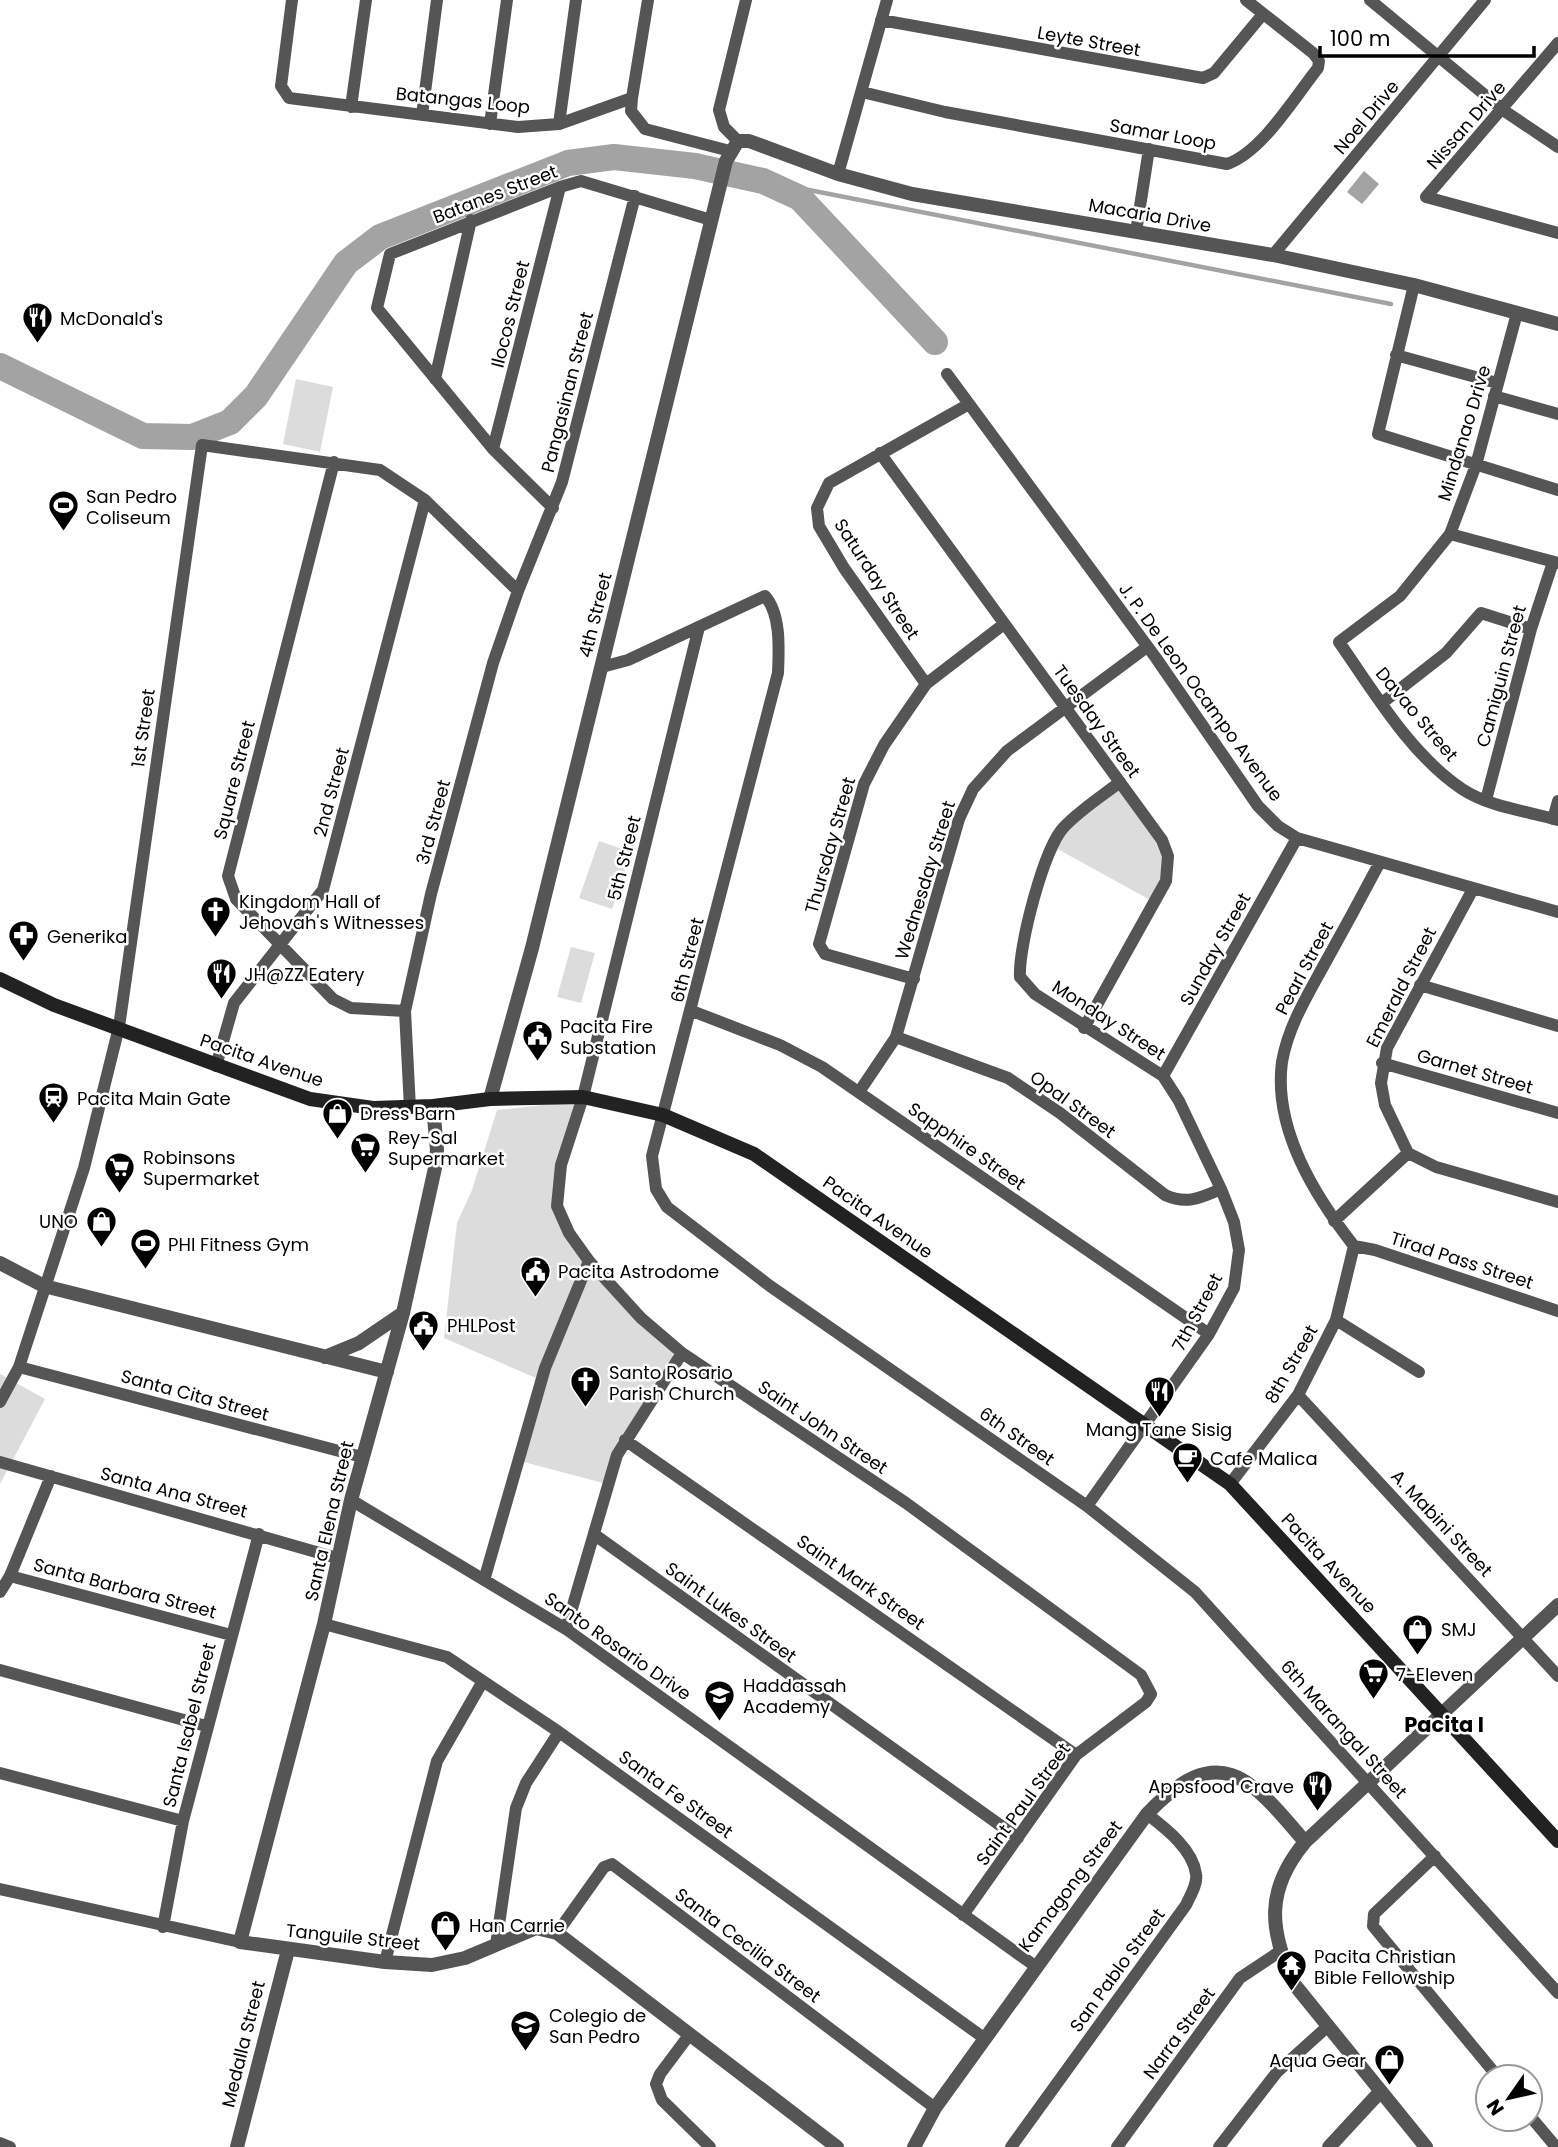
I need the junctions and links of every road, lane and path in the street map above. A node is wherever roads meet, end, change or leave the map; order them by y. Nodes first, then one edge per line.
1 (292, 0) edge
2 (366, 0) edge
3 (438, 0) edge
4 (507, 0) edge
5 (576, 0) edge
6 (649, 0) edge
7 (746, 0) edge
8 (887, 0) edge
9 (1246, 0) edge
10 (1485, 0) edge
11 (1374, 1) edge
12 (1263, 14) junction
13 (881, 20) junction
14 (1558, 43) edge
15 (1438, 57) junction
16 (862, 92) junction
17 (632, 98) junction
18 (351, 107) junction
19 (1503, 110) junction
20 (422, 115) junction
21 (490, 124) junction
22 (559, 124) junction
23 (1558, 147) edge
24 (1149, 149) junction
25 (731, 151) junction
26 (838, 174) junction
27 (560, 187) junction
28 (635, 196) junction
29 (713, 216) junction
30 (471, 220) junction
31 (1136, 232) junction
32 (1558, 233) edge
33 (1273, 255) junction
34 (1414, 285) junction
35 (1517, 313) junction
36 (1558, 324) edge
37 (1396, 355) junction
38 (947, 374) dead end
39 (435, 379) junction
40 (1496, 389) junction
41 (969, 404) junction
42 (1558, 414) edge
43 (493, 449) junction
44 (880, 453) junction
45 (334, 462) junction
46 (1476, 465) junction
47 (1558, 490) edge
48 (425, 500) junction
49 (553, 508) junction
50 (1450, 534) junction
51 (1556, 563) edge
52 (518, 592) junction
53 (1004, 624) junction
54 (699, 628) junction
55 (1531, 629) junction
56 (1339, 642) joint
57 (1147, 646) junction
58 (602, 667) junction
59 (926, 684) junction
60 (1382, 704) junction
61 (1065, 707) junction
62 (1120, 782) junction
63 (1486, 800) junction
64 (1558, 801) edge
65 (1555, 819) edge
66 (1297, 838) junction
67 (1380, 862) junction
68 (1473, 889) junction
69 (1558, 912) edge
70 (279, 945) junction
71 (914, 979) junction
72 (1, 982) edge
73 (1420, 985) junction
74 (405, 1011) junction
75 (692, 1011) junction
76 (1558, 1026) edge
77 (119, 1027) junction
78 (1084, 1028) junction
79 (895, 1037) junction
80 (1382, 1063) junction
81 (216, 1066) junction
82 (1163, 1076) junction
83 (859, 1092) junction
84 (583, 1097) junction
85 (490, 1099) junction
86 (433, 1106) junction
87 (410, 1108) junction
88 (1558, 1113) edge
89 (663, 1115) junction
90 (1408, 1153) junction
91 (1221, 1189) junction
92 (1558, 1202) edge
93 (1334, 1220) junction
94 (1354, 1246) junction
95 (589, 1261) junction
96 (0, 1264) edge
97 (44, 1286) junction
98 (1558, 1311) edge
99 (403, 1313) junction
100 (1336, 1320) junction
101 (1209, 1334) junction
102 (682, 1353) junction
103 (325, 1357) junction
104 (19, 1367) junction
105 (387, 1372) junction
106 (1419, 1372) dead end
107 (1298, 1395) junction
108 (0, 1402) edge
109 (1147, 1425) junction
110 (625, 1440) junction
111 (362, 1457) junction
112 (0, 1462) edge
113 (51, 1476) junction
114 (1230, 1485) junction
115 (351, 1500) junction
116 (1087, 1506) junction
117 (259, 1534) junction
118 (594, 1535) junction
119 (337, 1558) junction
120 (10, 1576) junction
121 (485, 1577) junction
122 (0, 1592) edge
123 (1558, 1605) edge
124 (324, 1624) junction
125 (566, 1629) junction
126 (231, 1635) junction
127 (1524, 1638) junction
128 (0, 1671) edge
129 (1558, 1676) edge
130 (483, 1681) junction
131 (1151, 1694) joint
132 (1443, 1714) junction
133 (206, 1726) junction
134 (559, 1732) junction
135 (1076, 1755) junction
136 (0, 1773) edge
137 (1368, 1783) junction
138 (1147, 1814) junction
139 (183, 1821) junction
140 (1018, 1839) junction
141 (1558, 1841) edge
142 (1305, 1842) junction
143 (1435, 1856) junction
144 (3, 1892) edge
145 (963, 1915) junction
146 (163, 1927) junction
147 (557, 1933) junction
148 (240, 1942) junction
149 (496, 1945) junction
150 (288, 1950) junction
151 (1279, 1952) junction
152 (385, 1962) junction
153 (1035, 1966) junction
154 (1558, 1993) edge
155 (1327, 2027) junction
156 (690, 2034) junction
157 (984, 2038) junction
158 (1486, 2063) edge
159 (1379, 2093) junction
160 (934, 2108) junction
161 (1544, 2133) edge
162 (0, 2143) edge
163 (10, 2147) edge
164 (237, 2147) edge
165 (710, 2147) edge
166 (837, 2147) edge
167 (914, 2147) edge
168 (1011, 2147) edge
169 (1117, 2147) edge
170 (1219, 2147) edge
171 (1329, 2147) edge
172 (1426, 2147) edge
173 (1556, 2147) edge

1 - 18 street, Batangas Loop
2 - 18 street
3 - 20 street
4 - 21 street
5 - 22 street
6 - 17 street
7 - 25 street
8 - 13 street
9 - 12 street, Samar Loop
10 - 15 street, Noel Drive
11 - 15 street
12 - 13 street, Leyte Street
12 - 24 street, Samar Loop
13 - 16 street
14 - 19 street, Nissan Drive
15 - 19 street
15 - 33 street, Noel Drive
16 - 24 street, Samar Loop
16 - 26 street
17 - 22 street, Batangas Loop
17 - 25 street
18 - 20 street, Batangas Loop
19 - 23 street
19 - 32 street, Nissan Drive
20 - 21 street, Batangas Loop
21 - 22 street, Batangas Loop
24 - 31 street
25 - 26 street, Macaria Drive
25 - 29 street, 4th Street
26 - 31 street, Macaria Drive
27 - 28 street, Batanes Street
27 - 30 street, Batanes Street
27 - 43 street, Ilocos Street
28 - 29 street, Batanes Street
28 - 49 street, Pangasinan Street
29 - 58 street, 4th Street
30 - 39 street
30 - 39 street, Batanes Street
31 - 33 street, Macaria Drive
33 - 34 street, Macaria Drive
34 - 35 street, Macaria Drive
34 - 37 street
35 - 36 street, Macaria Drive
35 - 40 street, Mindanao Drive
37 - 40 street
37 - 46 street
38 - 41 street, J. P. De Leon Ocampo Avenue
39 - 43 street
40 - 42 street
40 - 46 street, Mindanao Drive
41 - 44 street, Saturday Street
41 - 57 street, J. P. De Leon Ocampo Avenue
43 - 49 street
44 - 53 street, Tuesday Street
44 - 59 street, Saturday Street
45 - 48 street, 1st Street
45 - 70 street, Square Street
45 - 77 street, 1st Street
46 - 47 street
46 - 50 street, Mindanao Drive
48 - 52 street, 1st Street
48 - 70 street, 2nd Street
49 - 52 street, Pangasinan Street
50 - 51 street
50 - 56 street, Mindanao Drive
51 - 55 street, Camiguin Street
52 - 74 street, 3rd Street
53 - 59 street, Thursday Street
53 - 61 street, Tuesday Street
54 - 58 street, 6th Street
54 - 75 street, 6th Street
54 - 84 street, 5th Street
55 - 60 street
55 - 63 street, Camiguin Street
56 - 60 street, Davao Street
57 - 61 street, Wednesday Street
57 - 66 street, J. P. De Leon Ocampo Avenue
58 - 85 street, 4th Street
59 - 71 street, Thursday Street
60 - 63 street, Davao Street
61 - 62 street, Tuesday Street
61 - 71 street, Wednesday Street
62 - 78 street, Tuesday Street
62 - 78 street, Monday Street
63 - 65 street, Davao Street
64 - 65 street
66 - 67 street, J. P. De Leon Ocampo Avenue
66 - 82 street, Sunday Street
67 - 68 street, J. P. De Leon Ocampo Avenue
67 - 93 street, Pearl Street
68 - 69 street, J. P. De Leon Ocampo Avenue
68 - 73 street, Emerald Street
70 - 74 street, Square Street
70 - 81 street, 2nd Street
71 - 79 street, Wednesday Street
72 - 77 main road, Pacita Avenue
73 - 76 street
73 - 80 street, Emerald Street
74 - 87 street, 3rd Street
75 - 83 street, Sapphire Street
75 - 89 street, 6th Street
77 - 81 main road, Pacita Avenue
77 - 97 street, 1st Street
78 - 82 street, Monday Street
79 - 83 street, Wednesday Street
79 - 91 street, Opal Street
80 - 88 street, Garnet Street
80 - 90 street, Emerald Street
81 - 87 main road, Pacita Avenue
82 - 91 street, 7th Street
83 - 101 street, Sapphire Street
84 - 85 main road, Pacita Avenue
84 - 89 main road, Pacita Avenue
84 - 95 street, Saint John Street
85 - 86 main road, Pacita Avenue
86 - 87 main road, Pacita Avenue
86 - 99 street, Santa Elena Street
89 - 109 main road, Pacita Avenue
89 - 116 street, 6th Street
90 - 92 street
90 - 93 street
91 - 101 street, 7th Street
93 - 94 street, Pearl Street
94 - 98 street, Tirad Pass Street
94 - 100 street, 8th Street
95 - 102 street, Saint John Street
95 - 121 street
96 - 97 street
97 - 103 street
97 - 104 street, 1st Street
99 - 103 street
99 - 105 street, Santa Elena Street
100 - 106 street
100 - 107 street, 8th Street
101 - 109 street, 7th Street
102 - 110 street
102 - 131 street, Saint John Street
103 - 105 street
104 - 108 street, 1st Street
104 - 111 street, Santa Cita Street
105 - 111 street, Santa Elena Street
107 - 114 street, 8th Street
107 - 127 street, A. Mabini Street
109 - 114 main road, Pacita Avenue
109 - 116 street, 7th Street
110 - 118 street
110 - 135 street, Saint Mark Street
111 - 115 street, Santa Elena Street
112 - 113 street, Santa Ana Street
113 - 117 street, Santa Ana Street
113 - 120 street
114 - 132 main road, Pacita Avenue
115 - 119 street, Santa Elena Street
115 - 121 street, Santo Rosario Drive
116 - 137 street, 6th Marangal Street
117 - 119 street, Santa Ana Street
117 - 126 street, Santa Isabel Street
118 - 125 street
118 - 140 street, Saint Lukes Street
119 - 124 street, Santa Elena Street
120 - 122 street
120 - 126 street, Santa Barbara Street
121 - 125 street, Santo Rosario Drive
123 - 127 street
124 - 130 street, Santa Fe Street
124 - 148 street, Santa Elena Street
125 - 145 street, Santo Rosario Drive
126 - 133 street, Santa Isabel Street
127 - 129 street, A. Mabini Street
127 - 132 street
128 - 133 street
130 - 134 street, Santa Fe Street
130 - 152 street
131 - 135 street, Saint Paul Street
132 - 137 street
132 - 141 main road, Pacita Avenue
133 - 139 street, Santa Isabel Street
134 - 149 street
134 - 157 street, Santa Fe Street
135 - 140 street, Saint Paul Street
136 - 139 street
137 - 142 street
137 - 143 street, 6th Marangal Street
138 - 142 street, Kamagong Street
138 - 153 street, Kamagong Street
138 - 168 street, San Pablo Street
139 - 146 street, Santa Isabel Street
140 - 145 street, Saint Paul Street
142 - 151 street
143 - 154 street, 6th Marangal Street
143 - 158 street
144 - 146 street, Tanguile Street
145 - 153 street, Santo Rosario Drive
146 - 148 street, Tanguile Street
147 - 149 street, Tanguile Street
147 - 156 street
147 - 160 street, Santa Cecilia Street
148 - 150 street, Tanguile Street
149 - 152 street, Tanguile Street
150 - 152 street, Tanguile Street
150 - 164 street, Medalla Street
151 - 155 street
151 - 169 street, Narra Street
153 - 157 street, Kamagong Street
155 - 159 street
155 - 170 street
156 - 165 street
156 - 166 street
157 - 160 street, Kamagong Street
159 - 171 street
159 - 172 street
160 - 167 street, Kamagong Street
161 - 173 street
162 - 163 street

